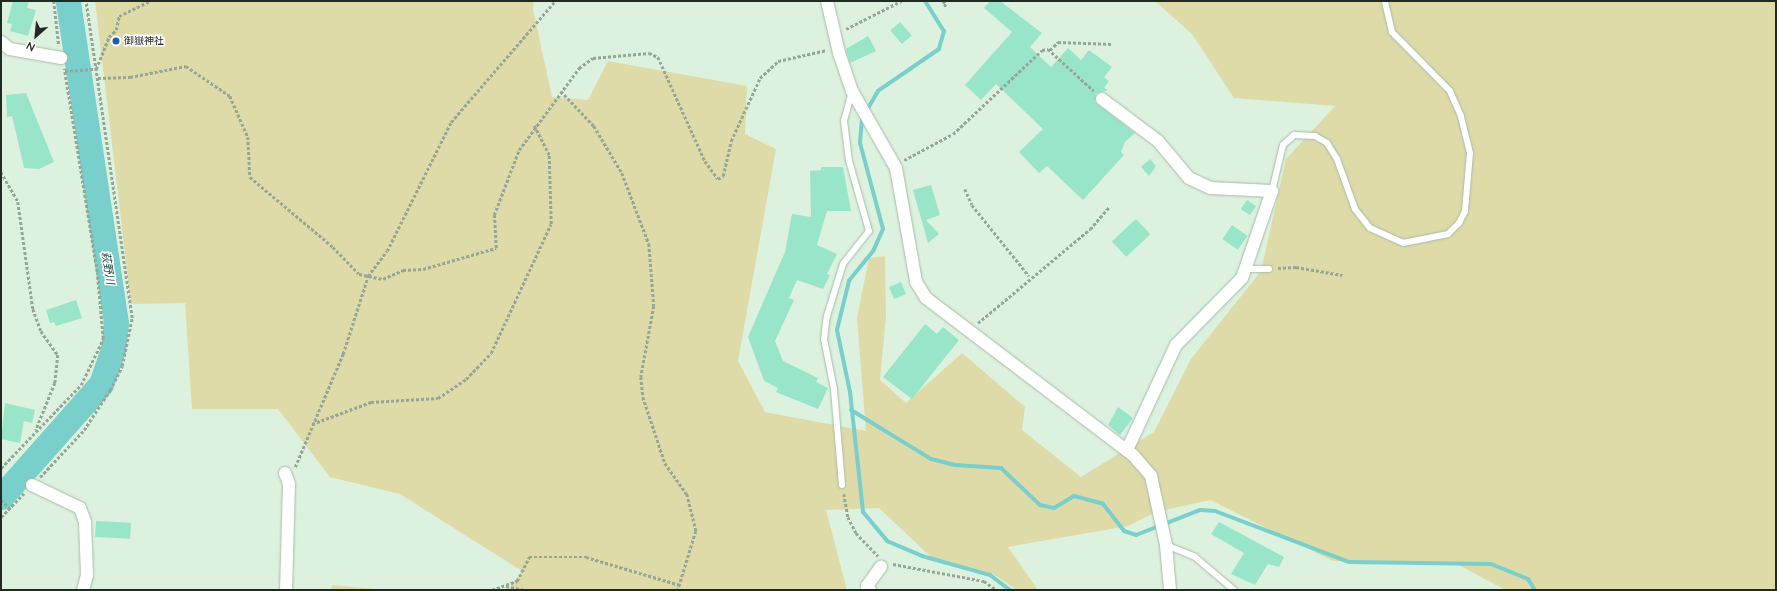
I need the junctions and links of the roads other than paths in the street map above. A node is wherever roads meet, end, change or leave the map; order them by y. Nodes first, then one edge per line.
1 (827, 1) edge
2 (1386, 1) edge
3 (1, 42) edge
4 (61, 58) road end
5 (852, 91) junction
6 (1102, 99) road end
7 (1272, 191) junction
8 (1246, 269) junction
9 (1269, 269) road end
10 (1127, 450) junction
11 (287, 478) road end
12 (32, 485) road end
13 (842, 485) road end
14 (1166, 542) junction
15 (83, 590) edge
16 (286, 590) edge
17 (1170, 590) edge
18 (1234, 590) edge

1 - 5 street
2 - 7 lane
3 - 4 street
5 - 10 street
5 - 13 lane
6 - 7 street
7 - 8 street
8 - 9 lane
8 - 10 street
10 - 14 street
11 - 16 street
12 - 15 street
14 - 17 street
14 - 18 lane

